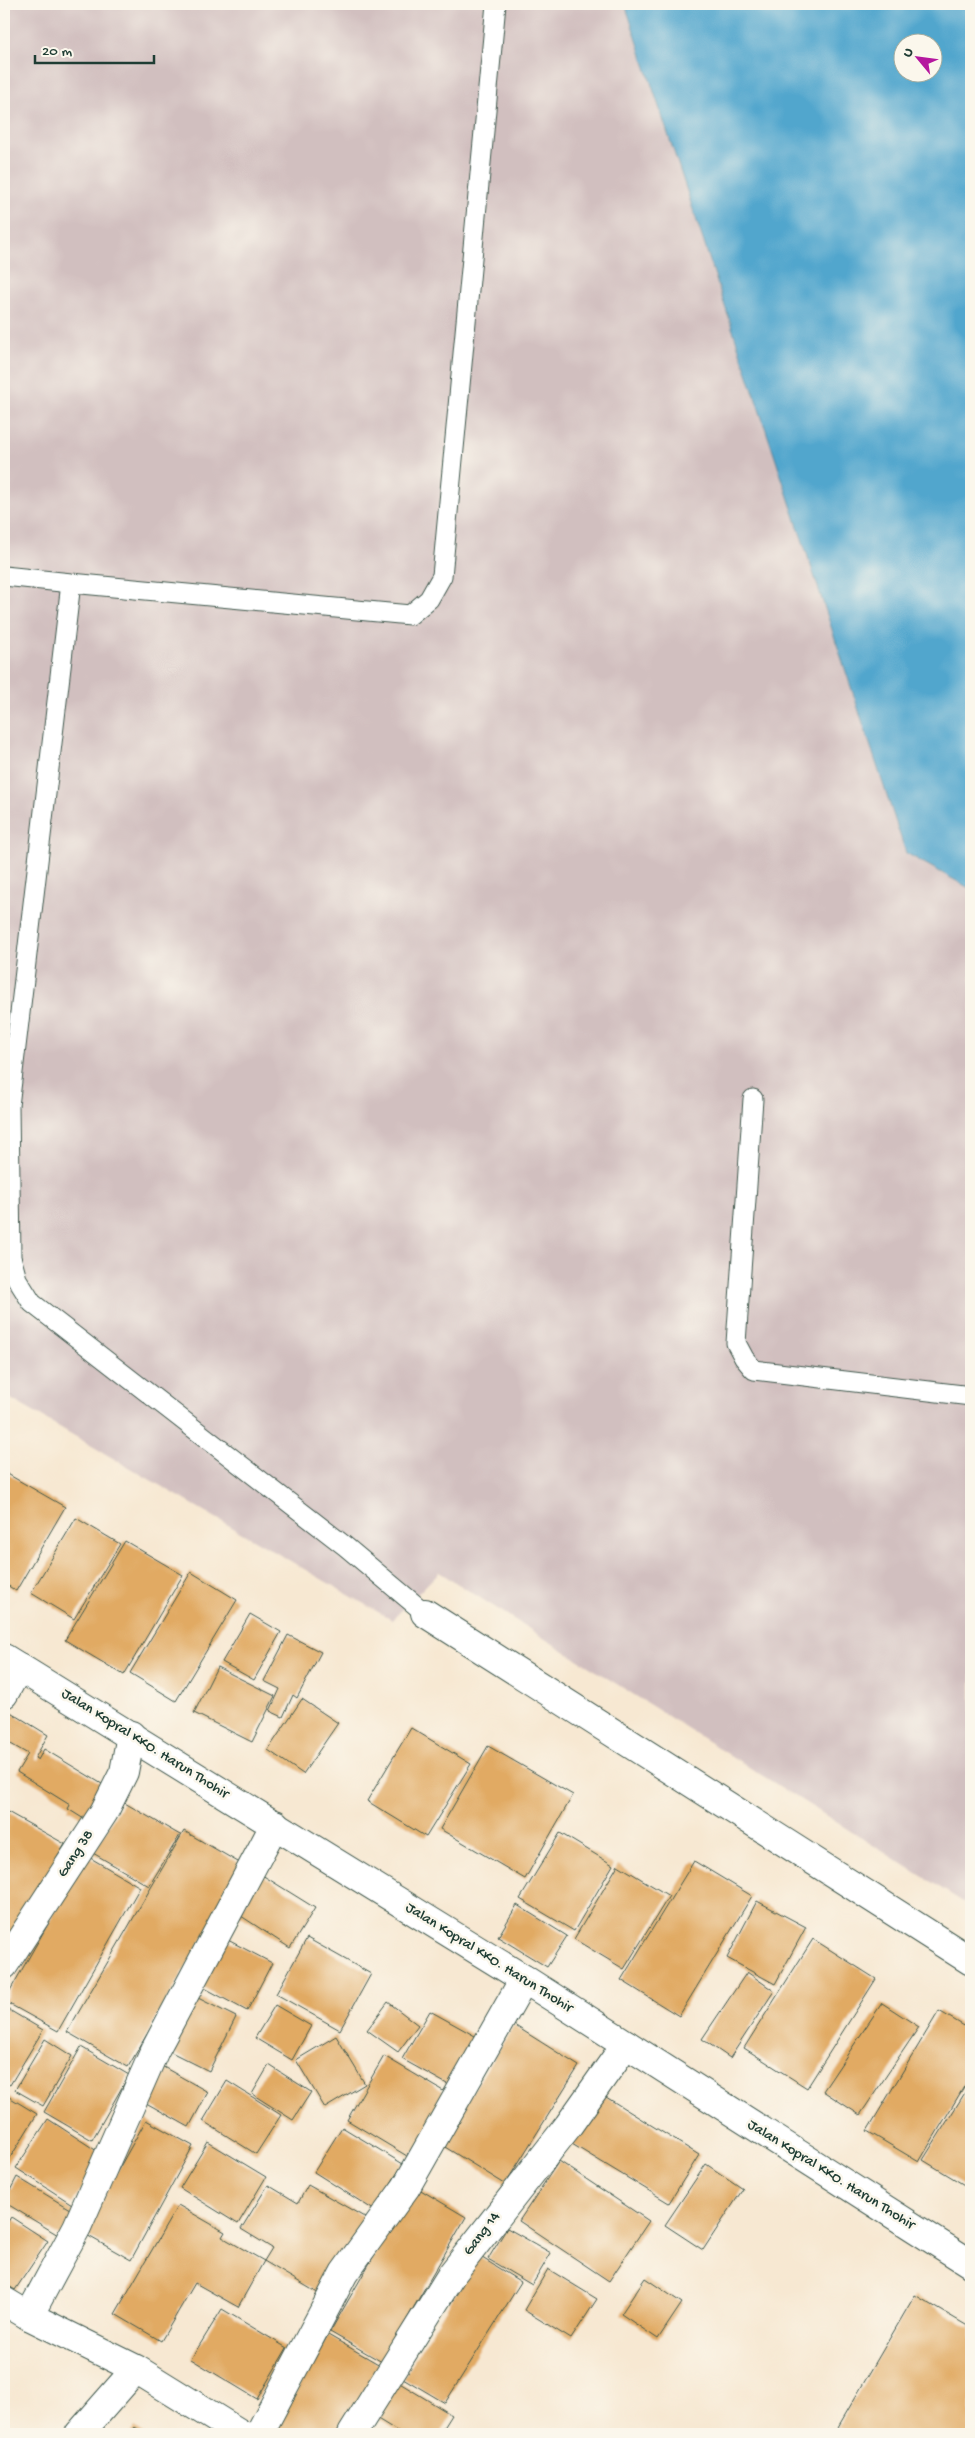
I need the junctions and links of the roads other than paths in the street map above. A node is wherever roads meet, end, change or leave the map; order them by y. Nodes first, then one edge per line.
1 (496, 4) edge
2 (4, 576) edge
3 (71, 583) junction
4 (753, 1098) dead end
5 (6, 1106) edge
6 (971, 1396) edge
7 (425, 1613) joint
8 (11, 1663) edge
9 (4, 1694) edge
10 (131, 1735) junction
11 (275, 1824) junction
12 (971, 1961) edge
13 (4, 1965) edge
14 (524, 1979) junction
15 (626, 2044) junction
16 (971, 2264) edge
17 (4, 2301) edge
18 (28, 2316) junction
19 (136, 2369) junction
20 (79, 2434) edge
21 (241, 2434) edge
22 (259, 2434) edge
23 (352, 2434) edge

1 - 3 lane
2 - 3 lane
3 - 5 lane
4 - 6 lane
5 - 7 lane
7 - 12 street
8 - 9 street
8 - 10 street, Jalan Kopral KKO. Harun Thohir
10 - 11 street, Jalan Kopral KKO. Harun Thohir
10 - 13 street, Gang 38
11 - 14 street, Jalan Kopral KKO. Harun Thohir
11 - 18 street
14 - 15 street, Jalan Kopral KKO. Harun Thohir
14 - 22 street
15 - 16 street, Jalan Kopral KKO. Harun Thohir
15 - 23 street, Gang 14
17 - 18 street
18 - 19 street
19 - 20 street
19 - 21 street

